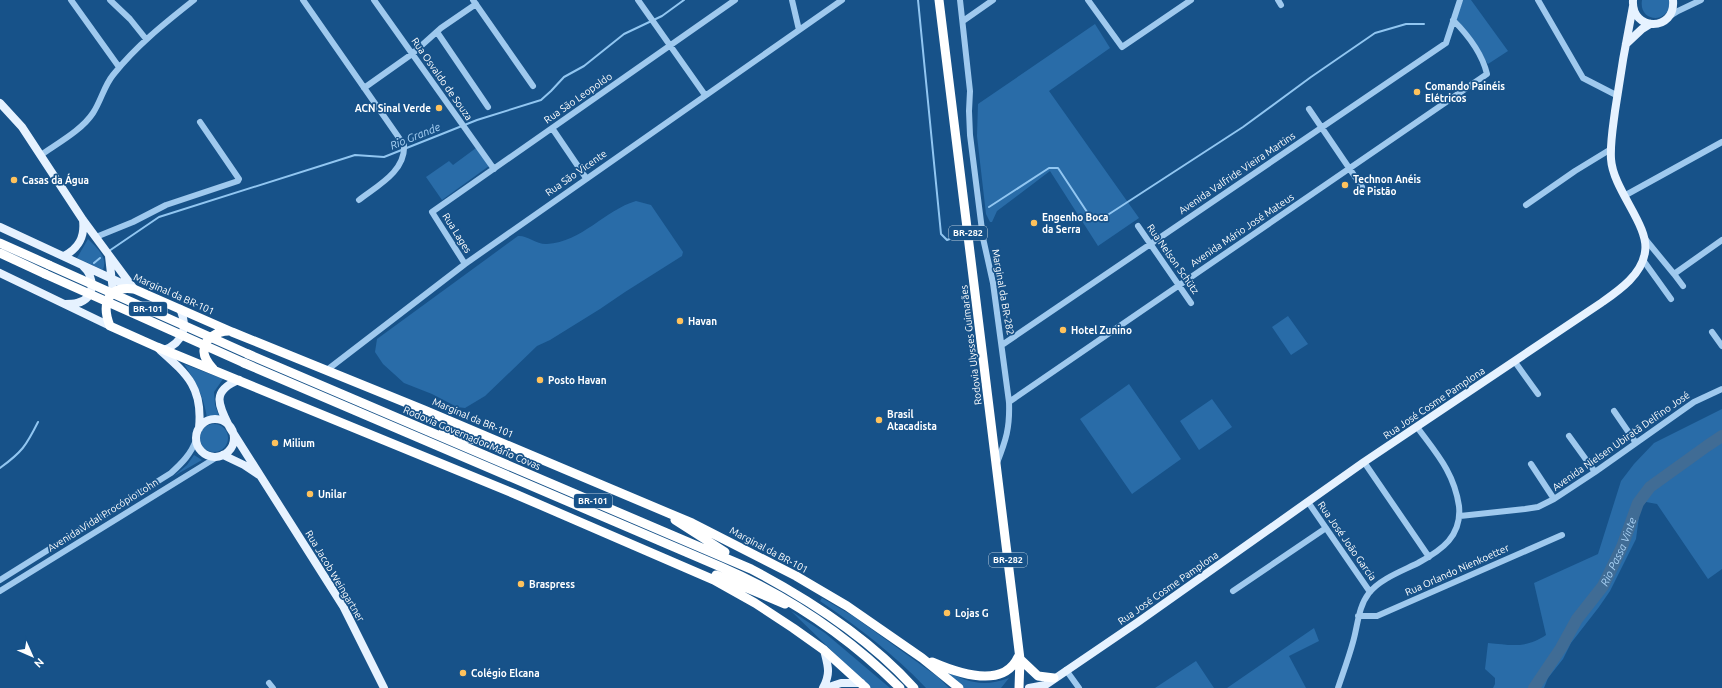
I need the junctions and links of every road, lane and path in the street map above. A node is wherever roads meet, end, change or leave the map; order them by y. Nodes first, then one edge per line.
1 (71, 0) edge
2 (110, 0) edge
3 (194, 0) edge
4 (303, 0) edge
5 (374, 0) edge
6 (638, 0) edge
7 (734, 0) edge
8 (792, 0) edge
9 (842, 0) edge
10 (940, 0) edge
11 (960, 0) edge
12 (993, 0) edge
13 (1088, 0) edge
14 (1191, 0) edge
15 (1460, 0) edge
16 (1538, 0) edge
17 (1673, 0) edge
18 (1701, 0) edge
19 (475, 2) edge
20 (1633, 3) edge
21 (1668, 18) junction
22 (1453, 20) junction
23 (963, 21) junction
24 (1650, 24) junction
25 (799, 30) junction
26 (437, 32) junction
27 (146, 39) junction
28 (1625, 45) junction
29 (670, 46) junction
30 (412, 54) junction
31 (119, 67) junction
32 (533, 86) dead end
33 (364, 88) junction
34 (705, 95) junction
35 (1618, 96) junction
36 (0, 103) edge
37 (488, 106) dead end
38 (1309, 108) dead end
39 (200, 122) dead end
40 (552, 128) junction
41 (1322, 128) junction
42 (1722, 142) edge
43 (1611, 149) junction
44 (41, 155) junction
45 (494, 169) junction
46 (1350, 169) junction
47 (586, 178) junction
48 (1362, 187) dead end
49 (1624, 196) junction
50 (359, 200) dead end
51 (1526, 205) dead end
52 (432, 212) joint
53 (83, 220) junction
54 (1138, 226) dead end
55 (0, 227) edge
56 (96, 237) junction
57 (1646, 240) junction
58 (1722, 240) edge
59 (0, 243) edge
60 (1150, 244) junction
61 (0, 253) edge
62 (109, 255) junction
63 (64, 256) junction
64 (1644, 260) junction
65 (78, 263) junction
66 (465, 264) junction
67 (47, 269) junction
68 (0, 273) edge
69 (1674, 274) junction
70 (111, 278) junction
71 (1179, 286) junction
72 (1683, 286) dead end
73 (134, 289) junction
74 (113, 291) junction
75 (1671, 299) dead end
76 (1191, 302) dead end
77 (64, 304) junction
78 (180, 309) junction
79 (110, 326) junction
80 (232, 332) junction
81 (1712, 332) dead end
82 (1002, 345) junction
83 (1722, 346) edge
84 (161, 348) junction
85 (1515, 362) junction
86 (214, 370) junction
87 (327, 370) junction
88 (239, 380) junction
89 (1722, 388) edge
90 (1538, 394) dead end
91 (1009, 402) junction
92 (1614, 411) dead end
93 (412, 424) junction
94 (1417, 427) junction
95 (199, 428) junction
96 (230, 428) junction
97 (1569, 436) dead end
98 (196, 440) junction
99 (1636, 443) junction
100 (527, 454) junction
101 (220, 456) junction
102 (1364, 462) junction
103 (1531, 464) dead end
104 (996, 467) junction
105 (1596, 472) junction
106 (262, 478) junction
107 (1554, 499) junction
108 (1308, 502) junction
109 (655, 508) junction
110 (1460, 516) junction
111 (1326, 528) junction
112 (1562, 535) dead end
113 (1429, 557) junction
114 (669, 560) junction
115 (751, 569) junction
116 (0, 580) edge
117 (0, 591) edge
118 (1233, 591) dead end
119 (1370, 592) junction
120 (808, 614) junction
121 (1358, 616) junction
122 (824, 650) junction
123 (1020, 656) junction
124 (922, 658) junction
125 (1066, 670) junction
126 (1054, 678) junction
127 (864, 686) edge
128 (1043, 686) edge
129 (384, 688) edge
130 (823, 688) edge
131 (826, 688) edge
132 (900, 688) edge
133 (914, 688) edge
134 (959, 688) edge
135 (1019, 688) edge
136 (1029, 688) edge
137 (1078, 688) edge
138 (1338, 688) edge

1 - 31 street
2 - 27 street
3 - 27 street
4 - 33 street
5 - 30 street, Rua Osvaldo de Souza
6 - 29 street
7 - 29 street, Rua São Leopoldo
8 - 25 street
9 - 25 street, Rua São Vicente
10 - 104 highway, Rodovia Ulysses Guimarães / BR-282
11 - 23 street, Marginal da BR-282
12 - 23 street
13 - 14 street
15 - 22 street, Avenida Valfride Vieira Martins
16 - 35 street
17 - 21 main road
18 - 21 street
19 - 26 street
19 - 32 street
20 - 24 main road
20 - 28 main road
21 - 24 main road
22 - 41 street, Avenida Valfride Vieira Martins
22 - 46 street, Avenida Mário José Mateus
23 - 82 street, Marginal da BR-282
24 - 28 main road
25 - 34 street, Rua São Vicente
26 - 30 street
26 - 37 street
27 - 31 street
28 - 35 main road
29 - 34 street
29 - 40 street, Rua São Leopoldo
30 - 33 street
30 - 45 street, Rua Osvaldo de Souza
31 - 44 street
33 - 50 street
34 - 47 street, Rua São Vicente
35 - 43 main road
36 - 44 main road
38 - 41 street
39 - 56 street
40 - 45 street, Rua São Leopoldo
40 - 47 street
41 - 46 street
41 - 60 street, Avenida Valfride Vieira Martins
42 - 49 street
43 - 49 main road
43 - 51 street
44 - 53 main road
45 - 52 street, Rua São Leopoldo
46 - 48 street
46 - 71 street, Avenida Mário José Mateus
47 - 66 street, Rua São Vicente
49 - 57 main road
52 - 66 street, Rua Lages
53 - 56 main road
53 - 63 main road
54 - 60 street, Rua Nelson Schütz
55 - 63 main road, Marginal da BR-101
56 - 62 main road
57 - 64 main road, Rua José Cosme Pamplona
57 - 69 street
58 - 69 street
59 - 67 highway, Rodovia Governador Mário Covas / BR-101
60 - 71 street, Rua Nelson Schütz
60 - 82 street, Avenida Valfride Vieira Martins
61 - 67 highway, Rodovia Governador Mário Covas / BR-101
62 - 70 main road
62 - 73 main road
63 - 65 main road, Marginal da BR-101
64 - 75 street
64 - 85 main road, Rua José Cosme Pamplona
65 - 70 main road, Marginal da BR-101
65 - 77 main road
66 - 87 street, Rua São Vicente
67 - 93 highway, Rodovia Governador Mário Covas / BR-101, bridge
67 - 120 highway, Rodovia Governador Mário Covas / BR-101, bridge
68 - 77 main road
69 - 72 street
70 - 73 main road, Marginal da BR-101
70 - 74 main road
71 - 76 street, Rua Nelson Schütz
71 - 91 street, Avenida Mário José Mateus
73 - 74 highway
73 - 78 highway, Marginal da BR-101
74 - 79 highway
77 - 79 main road
78 - 80 highway, Marginal da BR-101
78 - 84 main road
79 - 84 highway
80 - 86 highway
80 - 87 highway, Marginal da BR-101
81 - 83 street
82 - 91 street, Marginal da BR-282
84 - 86 highway
84 - 95 main road
85 - 90 street
85 - 94 main road, Rua José Cosme Pamplona
86 - 88 highway
87 - 100 highway, Marginal da BR-101
88 - 96 main road, Rua Jacob Weingartner
88 - 114 highway
89 - 99 street, Avenida Nielsen Ubiratã Delfino José
91 - 104 street, Marginal da BR-282
92 - 99 street
93 - 100 highway
93 - 115 highway, Rodovia Governador Mário Covas / BR-101
94 - 102 main road, Rua José Cosme Pamplona
94 - 110 street
95 - 96 main road
95 - 98 main road
96 - 101 main road
96 - 106 main road, Rua Jacob Weingartner
97 - 105 street
98 - 101 main road
98 - 116 street, Avenida Vidal Procópio Lohn
99 - 105 street, Avenida Nielsen Ubiratã Delfino José
100 - 109 highway, Marginal da BR-101
101 - 106 main road, Rua Jacob Weingartner
101 - 117 street, Avenida Vidal Procópio Lohn
102 - 108 main road, Rua José Cosme Pamplona
102 - 113 street
103 - 107 street
104 - 123 highway, Rodovia Ulysses Guimarães / BR-282
105 - 107 street, Avenida Nielsen Ubiratã Delfino José
106 - 129 main road, Rua Jacob Weingartner
107 - 110 street, Avenida Nielsen Ubiratã Delfino José
108 - 111 street, Rua José João Garcia
108 - 125 main road, Rua José Cosme Pamplona
109 - 115 highway
109 - 124 highway, Marginal da BR-101
110 - 113 street
111 - 118 street
111 - 119 street, Rua José João Garcia
112 - 121 street, Rua Orlando Nienkoetter
113 - 119 street
114 - 120 highway
114 - 122 highway
115 - 133 highway, Rodovia Governador Mário Covas / BR-101
119 - 121 street
120 - 132 highway, Rodovia Governador Mário Covas / BR-101
121 - 138 street
122 - 127 highway
122 - 130 main road
123 - 124 highway
123 - 126 highway
123 - 135 highway, Rodovia Ulysses Guimarães / BR-282
124 - 134 highway
125 - 126 main road, Rua José Cosme Pamplona
125 - 137 street
126 - 128 main road, Rua José Cosme Pamplona
127 - 131 main road
128 - 136 main road, Rua José Cosme Pamplona

